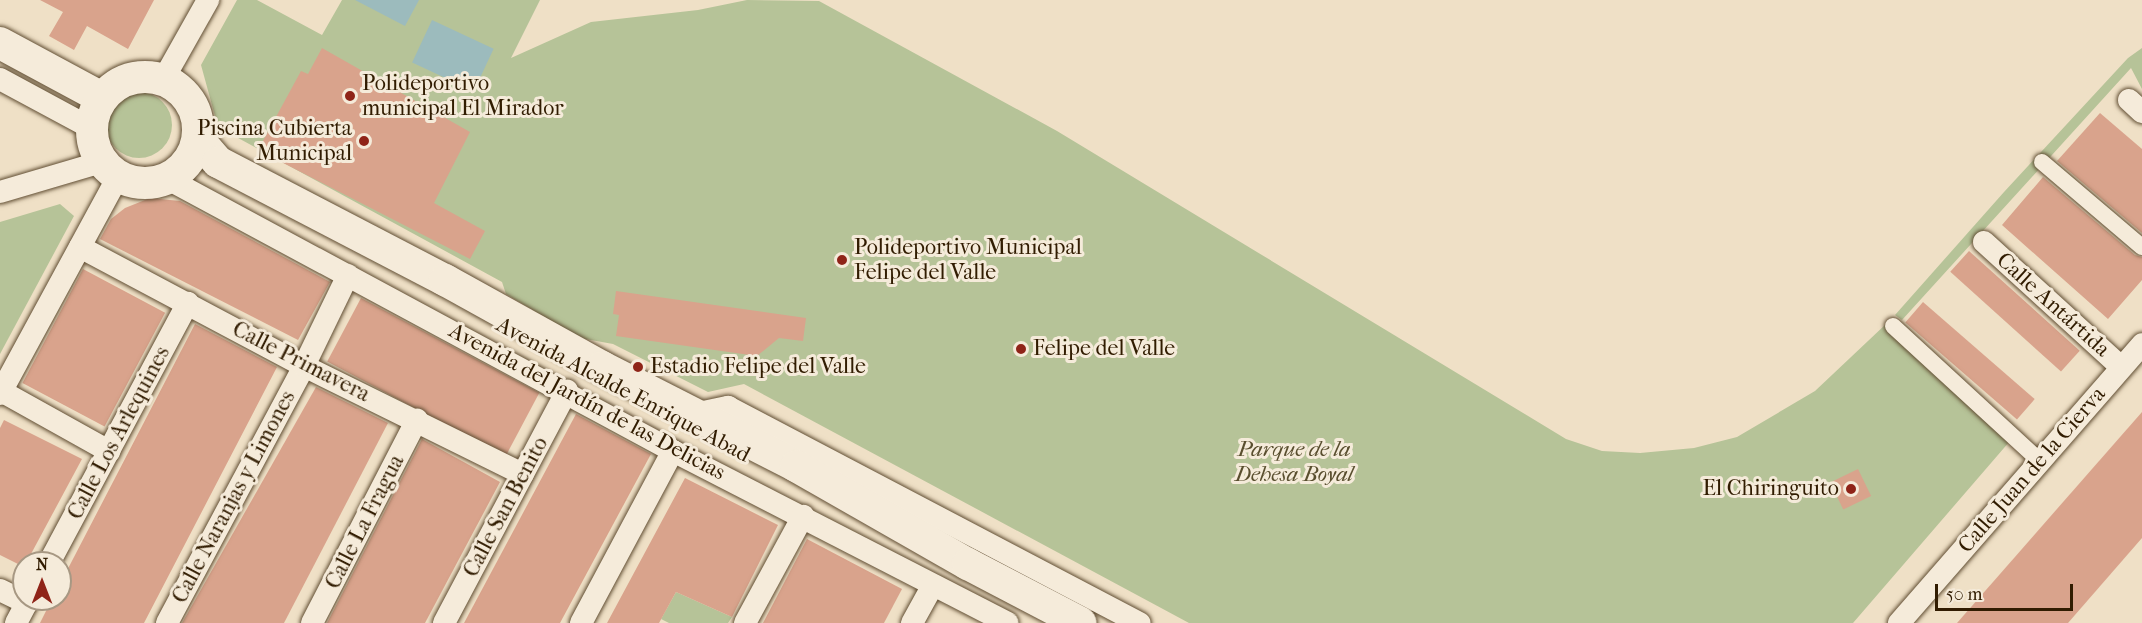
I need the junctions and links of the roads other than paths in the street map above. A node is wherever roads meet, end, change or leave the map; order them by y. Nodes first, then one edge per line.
1 (208, 0) edge
2 (0, 43) edge
3 (0, 58) edge
4 (0, 79) edge
5 (163, 80) junction
6 (96, 112) junction
7 (185, 160) junction
8 (2042, 162) dead end
9 (110, 170) junction
10 (0, 192) edge
11 (1984, 242) dead end
12 (80, 247) junction
13 (2142, 247) edge
14 (348, 275) junction
15 (188, 303) junction
16 (1893, 326) dead end
17 (2142, 344) edge
18 (304, 366) junction
19 (2121, 368) junction
20 (567, 391) junction
21 (1, 393) edge
22 (694, 414) junction
23 (417, 420) junction
24 (673, 450) junction
25 (109, 451) junction
26 (2040, 461) junction
27 (523, 474) junction
28 (803, 516) junction
29 (55, 551) edge
30 (933, 585) junction
31 (167, 623) edge
32 (312, 623) edge
33 (444, 623) edge
34 (581, 623) edge
35 (745, 623) edge
36 (912, 623) edge
37 (1007, 623) edge
38 (1055, 623) edge
39 (1081, 623) edge
40 (1140, 623) edge
41 (1899, 623) edge

1 - 5 street
2 - 6 main road
3 - 6 main road
4 - 6 street
5 - 6 main road
5 - 7 main road
6 - 9 main road
7 - 9 main road
7 - 14 street, Avenida del Jardín de las Delicias
7 - 22 main road, Avenida Alcalde Enrique Abad
7 - 38 main road, Avenida Alcalde Enrique Abad
8 - 13 street
9 - 10 street
9 - 12 street
11 - 19 street, Calle Antártida
12 - 15 street, Calle Primavera
12 - 21 street
14 - 18 street, Calle Naranjas y Limones
14 - 20 street, Avenida del Jardín de las Delicias
15 - 18 street, Calle Primavera
15 - 25 street, Calle Los Arlequines
16 - 26 street
17 - 19 street, Calle Juan de la Cierva
18 - 23 street, Calle Primavera
18 - 31 street, Calle Naranjas y Limones
19 - 26 street, Calle Juan de la Cierva
20 - 24 street, Avenida del Jardín de las Delicias
20 - 27 street, Calle San Benito
21 - 25 street
22 - 39 main road, Avenida Alcalde Enrique Abad
22 - 40 street, Avenida Alcalde Enrique Abad
23 - 27 street, Calle Primavera
23 - 32 street, Calle La Fragua
24 - 28 street, Avenida del Jardín de las Delicias
24 - 34 street
25 - 29 street, Calle Los Arlequines
26 - 41 street, Calle Juan de la Cierva
27 - 33 street, Calle San Benito
28 - 30 street, Avenida del Jardín de las Delicias
28 - 35 street
30 - 36 street
30 - 37 street, Avenida del Jardín de las Delicias

